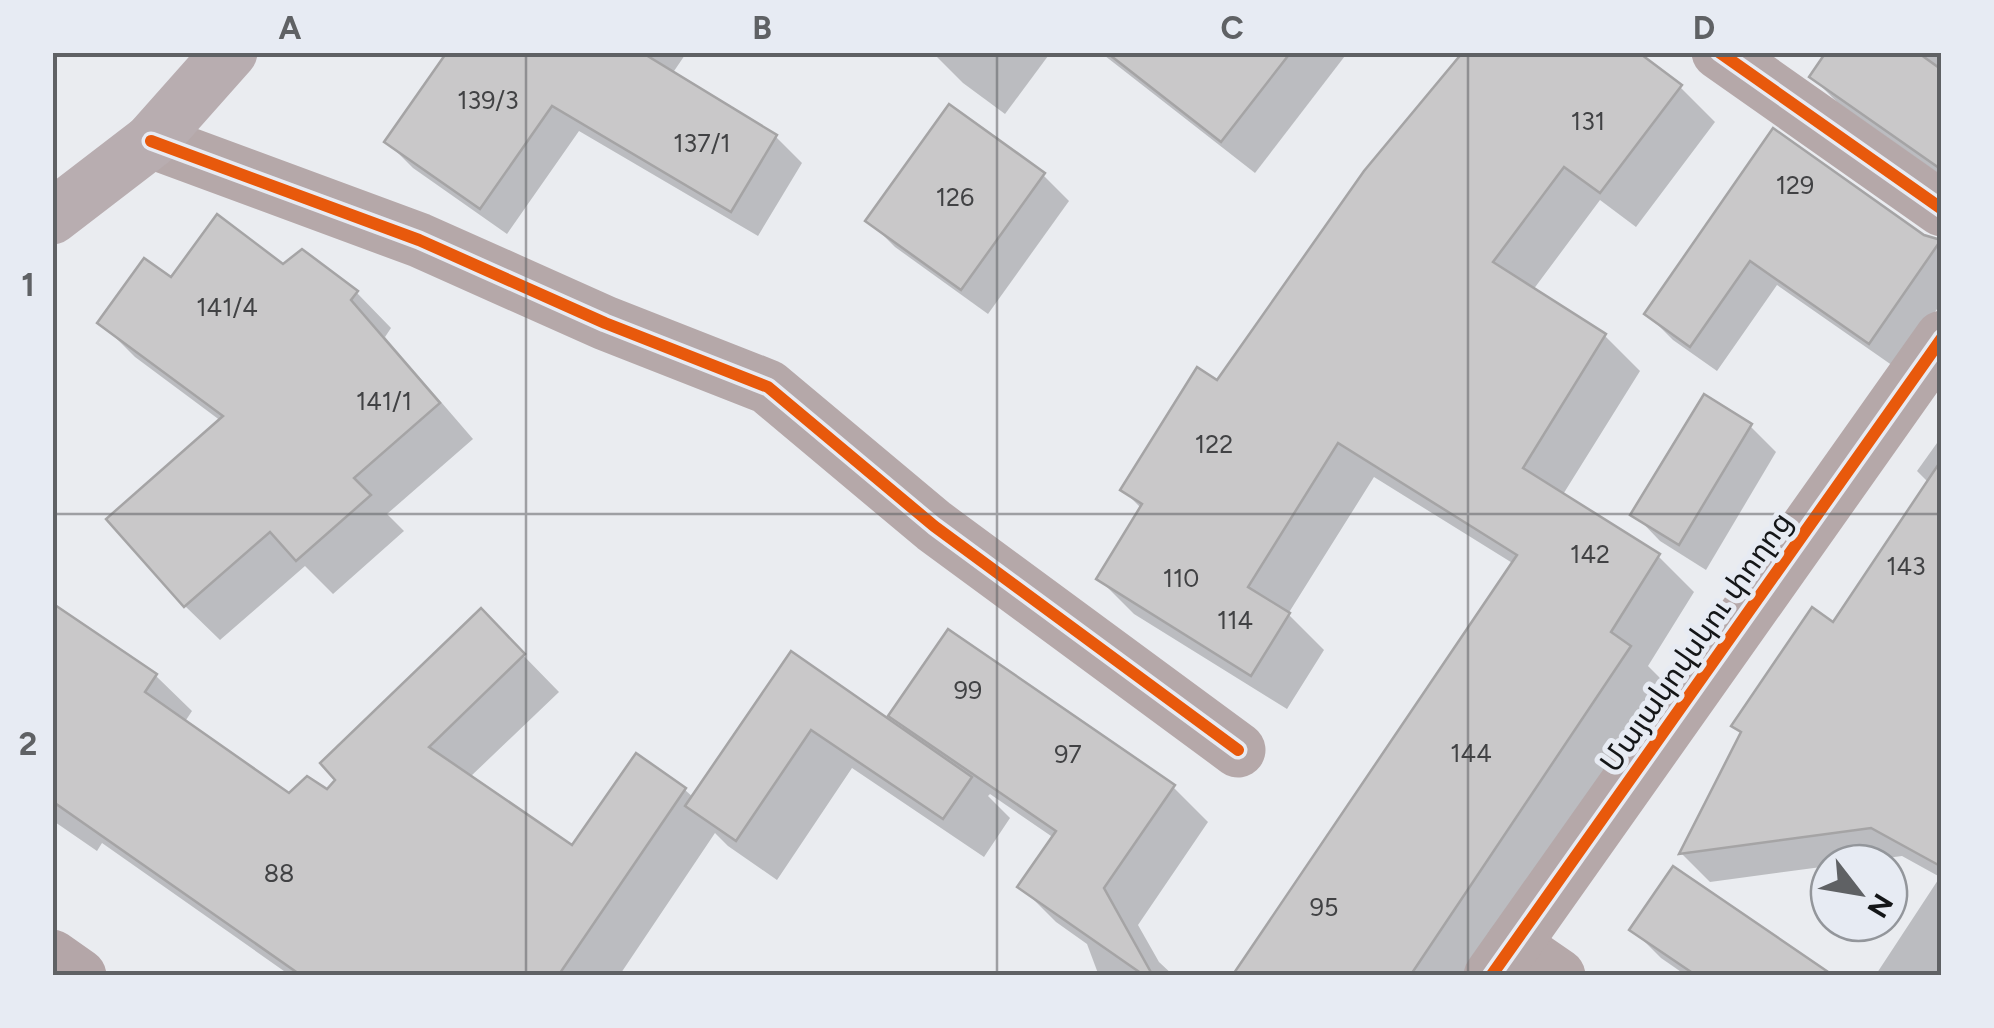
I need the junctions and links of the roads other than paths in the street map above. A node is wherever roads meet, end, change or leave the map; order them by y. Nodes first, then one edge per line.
1 (230, 52) edge
2 (1719, 52) edge
3 (151, 141) junction
4 (1942, 209) edge
5 (52, 216) edge
6 (1942, 338) edge
7 (1238, 750) dead end
8 (52, 957) edge
9 (1502, 960) edge
10 (79, 976) edge
11 (1558, 976) edge

1 - 3 highway
2 - 4 street
3 - 5 highway
3 - 7 street
6 - 9 street, Մայակովսկու փողոց
8 - 10 street
9 - 11 street

